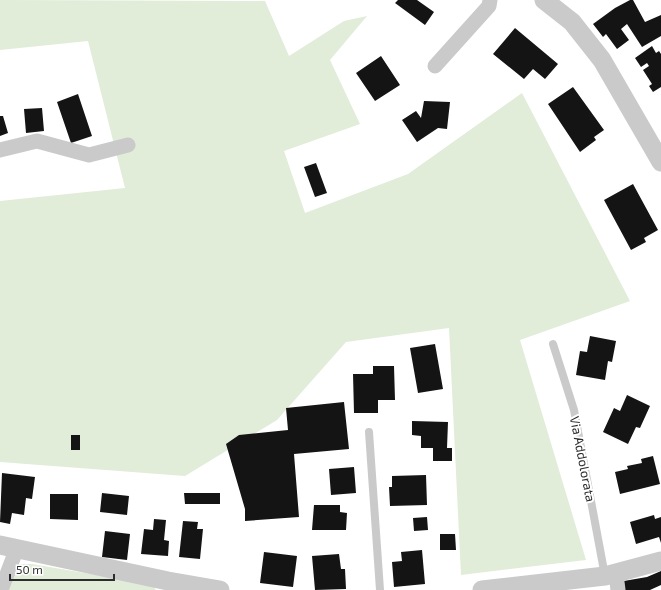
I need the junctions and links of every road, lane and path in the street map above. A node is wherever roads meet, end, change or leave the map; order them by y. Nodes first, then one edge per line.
1 (490, 0) edge
2 (544, 0) edge
3 (435, 66) dead end
4 (656, 140) edge
5 (128, 145) dead end
6 (0, 150) edge
7 (661, 162) edge
8 (552, 344) dead end
9 (369, 432) dead end
10 (8, 547) edge
11 (661, 561) edge
12 (613, 580) edge
13 (168, 586) edge
14 (1, 590) edge
15 (220, 590) edge
16 (380, 590) edge
17 (482, 590) edge

1 - 3 street
2 - 4 street
4 - 7 street
5 - 6 street
8 - 12 lane, Via Addolorata
9 - 16 lane
10 - 13 street
10 - 14 street
11 - 12 street
12 - 17 street
13 - 15 street

